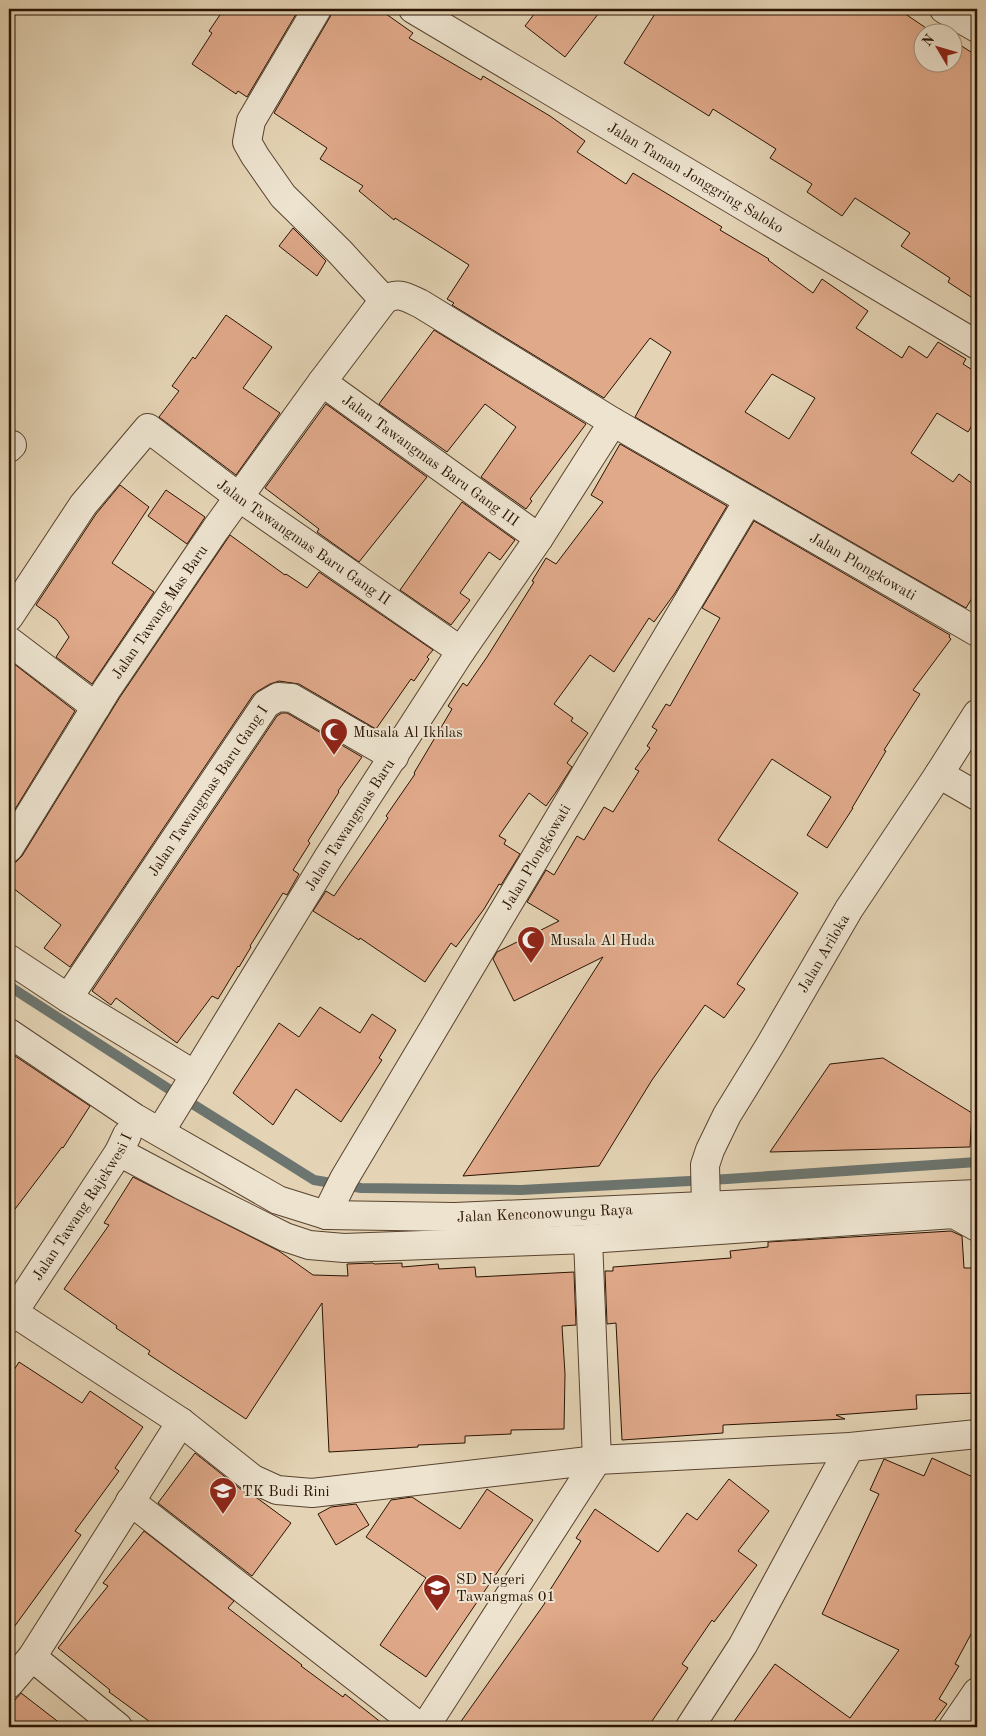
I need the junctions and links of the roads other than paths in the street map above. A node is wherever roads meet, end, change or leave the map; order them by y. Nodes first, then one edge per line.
1 (317, 9) edge
2 (413, 9) edge
3 (944, 9) edge
4 (977, 28) edge
5 (384, 300) junction
6 (977, 345) edge
7 (322, 382) junction
8 (613, 422) junction
9 (240, 498) junction
10 (748, 501) junction
11 (538, 538) junction
12 (9, 617) edge
13 (977, 632) edge
14 (9, 641) edge
15 (461, 651) junction
16 (96, 706) junction
17 (977, 714) edge
18 (394, 757) junction
19 (939, 774) junction
20 (977, 796) edge
21 (9, 848) edge
22 (9, 959) edge
23 (68, 998) junction
24 (9, 1033) edge
25 (193, 1077) junction
26 (135, 1118) junction
27 (162, 1128) junction
28 (119, 1152) junction
29 (977, 1194) edge
30 (706, 1200) junction
31 (327, 1211) junction
32 (977, 1227) edge
33 (588, 1239) junction
34 (11, 1316) edge
35 (181, 1422) junction
36 (977, 1434) edge
37 (850, 1447) junction
38 (597, 1460) junction
39 (130, 1501) junction
40 (32, 1657) junction
41 (9, 1684) edge
42 (977, 1692) edge
43 (118, 1727) edge
44 (420, 1727) edge
45 (425, 1727) edge
46 (690, 1727) edge
47 (953, 1727) edge

1 - 5 street
2 - 6 street, Jalan Taman Jonggring Saloko
3 - 4 street
5 - 7 street, Jalan Tawang Mas Baru
5 - 8 street, Jalan Plongkowati
7 - 9 street, Jalan Tawang Mas Baru
7 - 11 street, Jalan Tawangmas Baru Gang III
8 - 10 street, Jalan Plongkowati
8 - 11 street, Jalan Tawangmas Baru
9 - 12 street, Jalan Tawangmas Baru Gang II
9 - 15 street, Jalan Tawangmas Baru Gang II
9 - 16 street, Jalan Tawang Mas Baru
10 - 13 street, Jalan Plongkowati
10 - 31 street, Jalan Plongkowati
11 - 15 street, Jalan Tawangmas Baru
14 - 16 street
15 - 18 street, Jalan Tawangmas Baru
16 - 21 street, Jalan Tawang Mas Baru
17 - 19 street, Jalan Ariloka
18 - 23 street, Jalan Tawangmas Baru Gang I
18 - 25 street, Jalan Tawangmas Baru
19 - 20 street
19 - 30 street, Jalan Ariloka
22 - 23 street
23 - 25 street
24 - 26 street, Jalan Kenconowungu Raya
25 - 27 street, Jalan Tawangmas Baru
26 - 27 street, Jalan Kenconowungu Raya
26 - 28 street, Jalan Tawang Rajekwesi I
27 - 31 street, Jalan Kenconowungu Raya
28 - 33 street
28 - 34 street, Jalan Tawang Rajekwesi I
29 - 30 street, Jalan Kenconowungu Raya
30 - 31 street, Jalan Kenconowungu Raya
32 - 33 street
33 - 38 street
34 - 35 street
35 - 38 street
35 - 39 street
36 - 37 street
37 - 38 street
37 - 46 street
38 - 45 street
39 - 40 street
39 - 44 street
40 - 41 street
40 - 43 street
42 - 47 street

